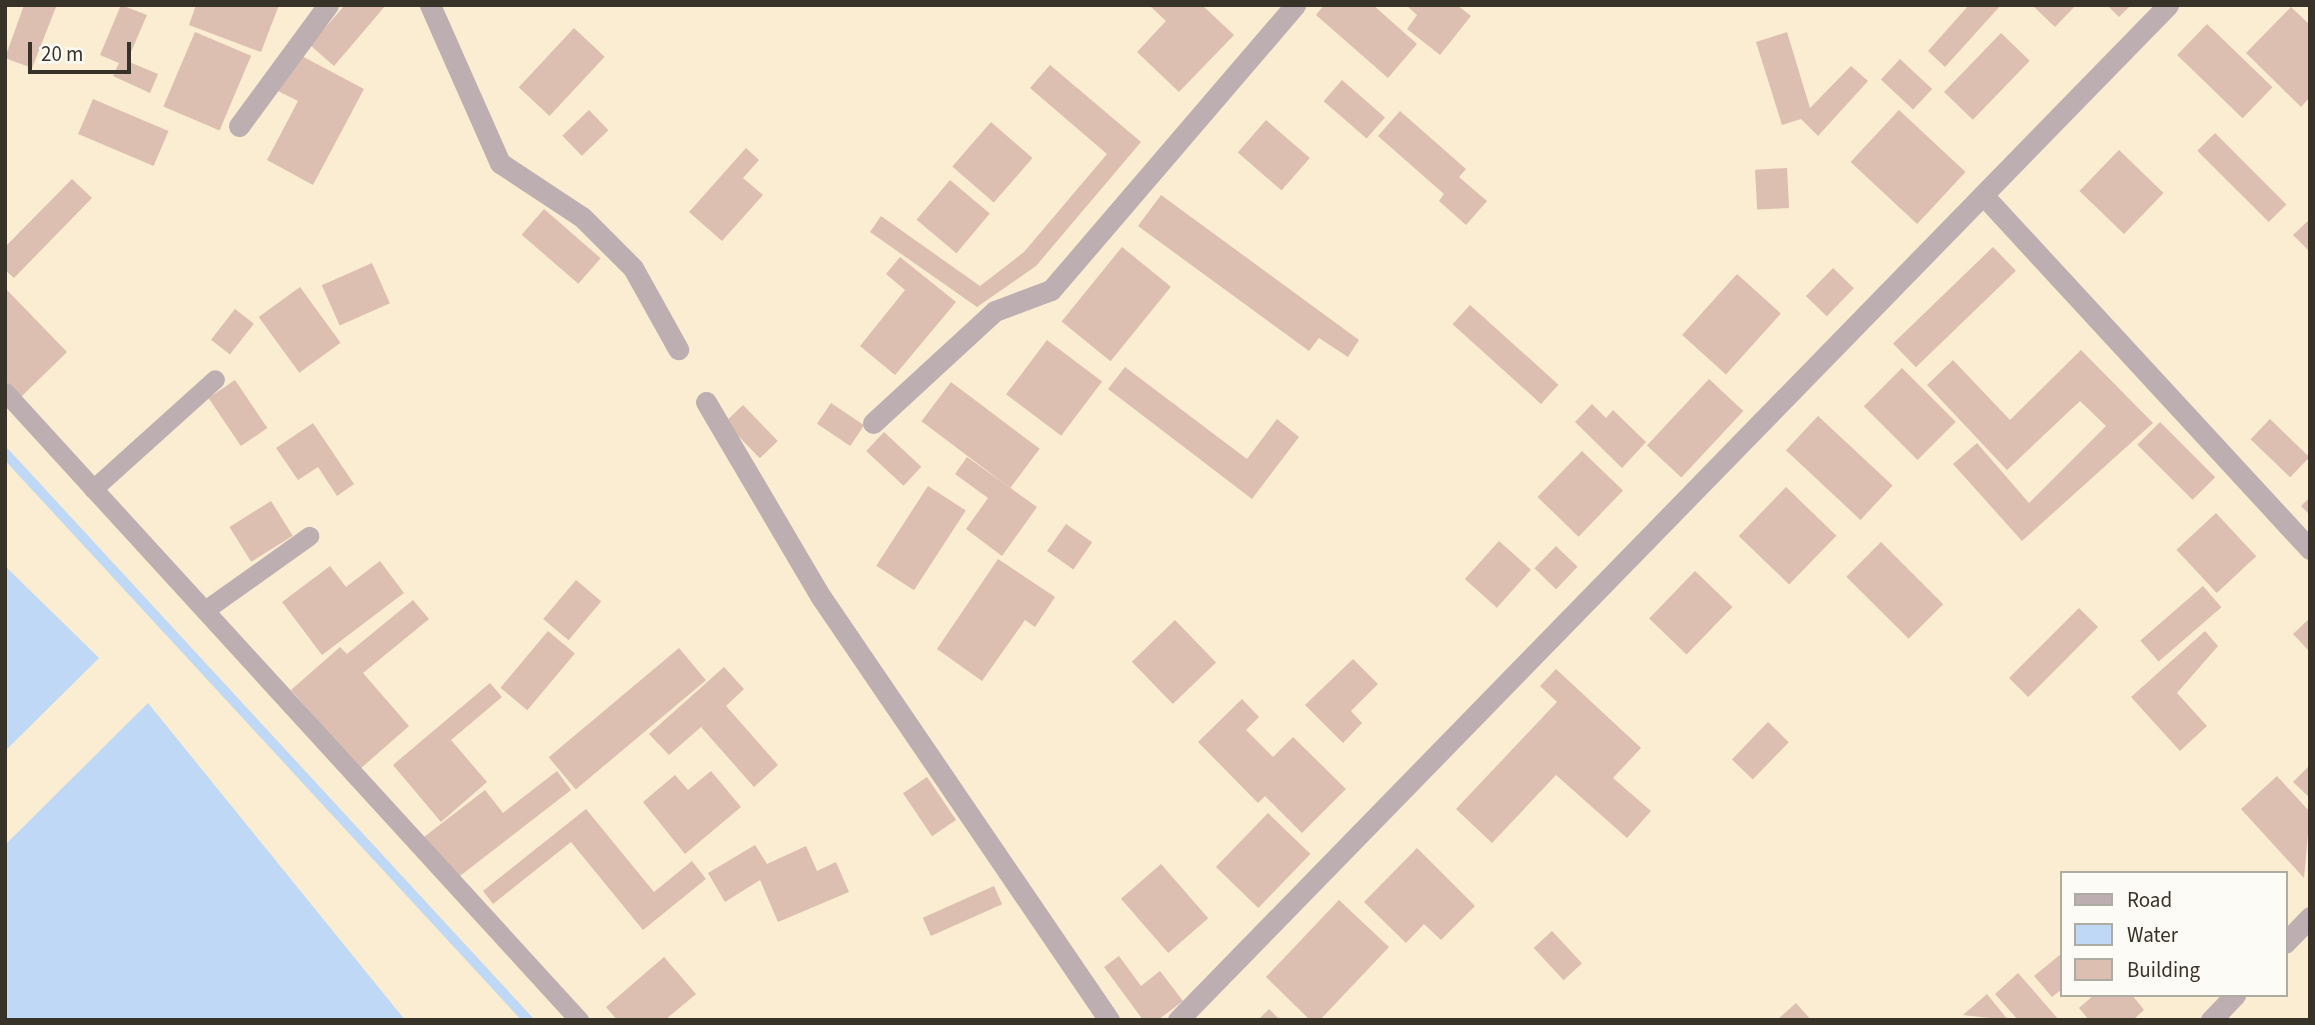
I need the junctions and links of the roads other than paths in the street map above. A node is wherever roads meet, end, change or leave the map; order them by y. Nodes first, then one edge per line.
1 (328, 5) edge
2 (430, 5) edge
3 (1295, 5) edge
4 (2168, 5) edge
5 (239, 126) dead end
6 (1984, 196) junction
7 (678, 349) dead end
8 (215, 379) dead end
9 (5, 392) edge
10 (706, 402) dead end
11 (873, 423) dead end
12 (93, 489) junction
13 (309, 536) dead end
14 (2310, 548) edge
15 (205, 610) junction
16 (2310, 917) edge
17 (2287, 941) edge
18 (2233, 997) edge
19 (579, 1020) edge
20 (1110, 1020) edge
21 (1178, 1020) edge
22 (2211, 1020) edge

1 - 5 street
2 - 7 street
3 - 11 street
4 - 6 street
6 - 14 street
6 - 21 street
8 - 12 lane
9 - 12 lane
10 - 20 street
12 - 15 lane
13 - 15 lane
15 - 19 lane
16 - 17 street
18 - 22 street

